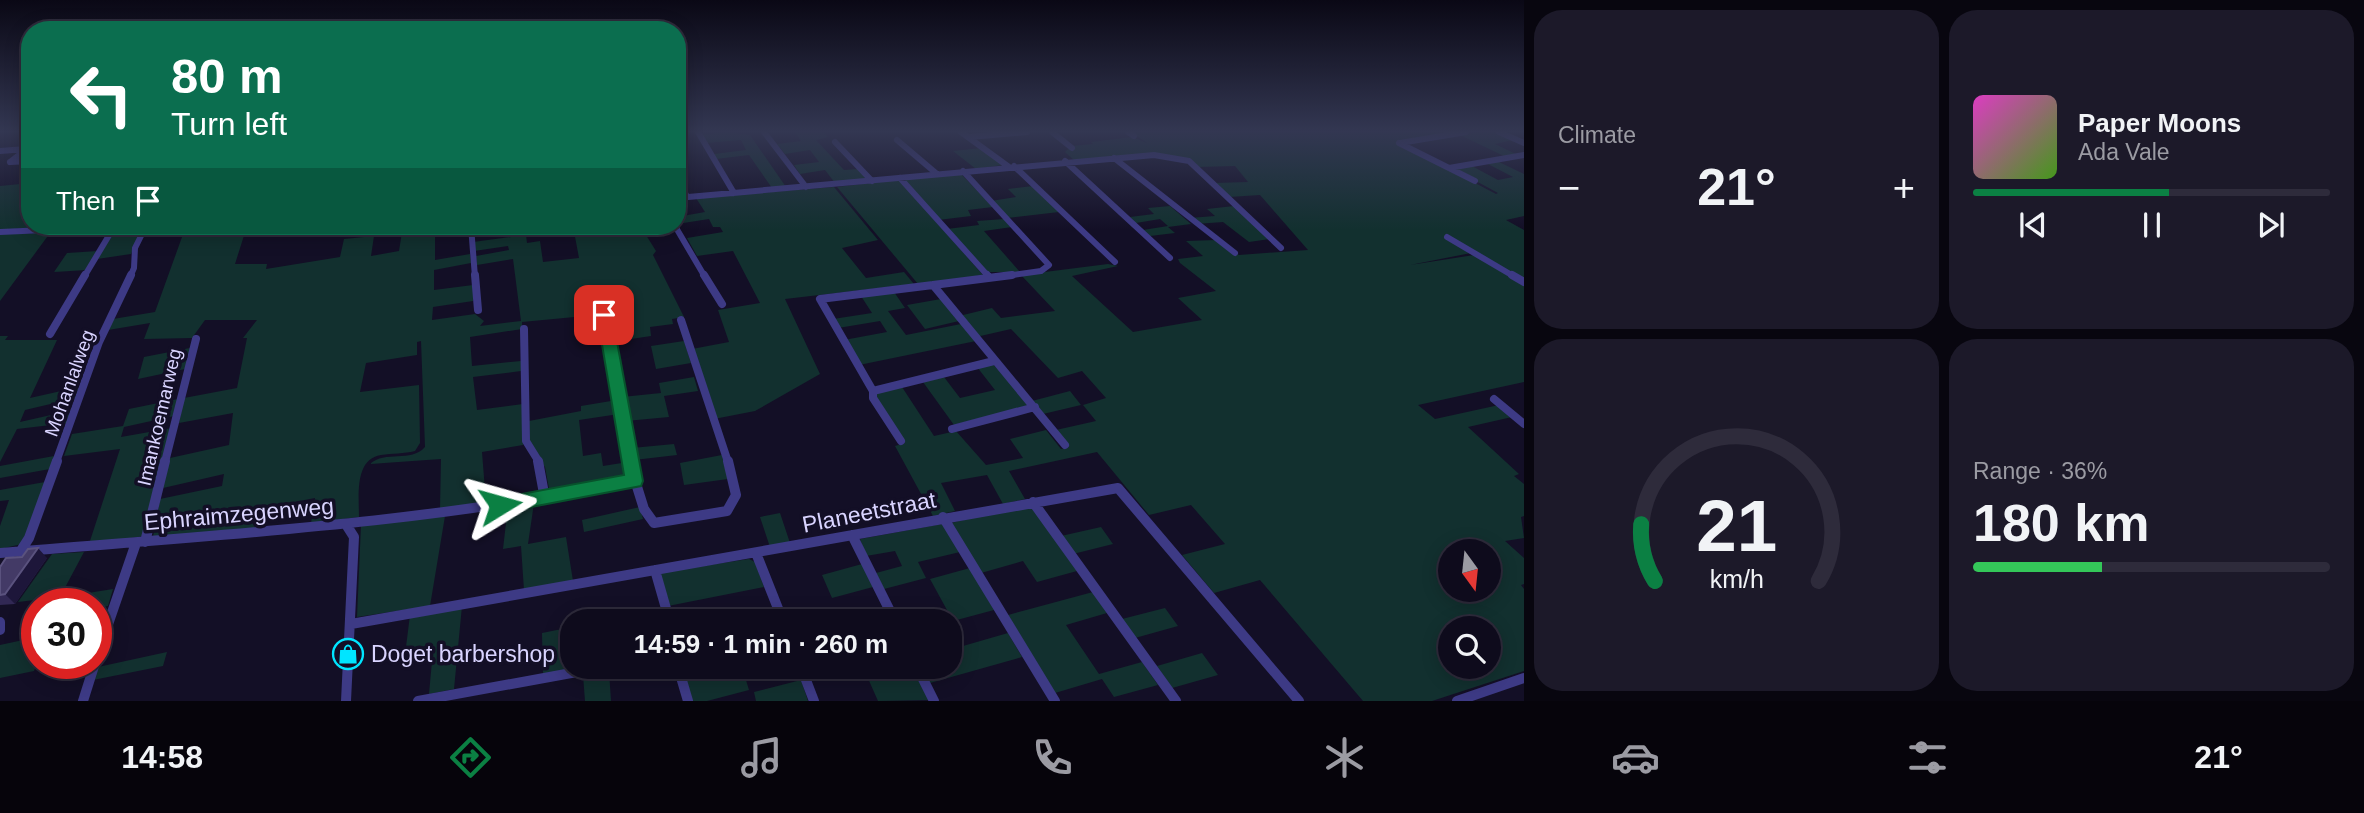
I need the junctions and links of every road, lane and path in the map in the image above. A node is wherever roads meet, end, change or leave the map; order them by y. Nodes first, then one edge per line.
1 (717, 165) edge
2 (789, 165) edge
3 (857, 165) edge
4 (926, 165) edge
5 (1026, 165) edge
6 (1069, 165) edge
7 (1123, 165) edge
8 (1193, 165) edge
9 (1442, 165) edge
10 (1468, 165) edge
11 (1012, 166) junction
12 (1449, 168) junction
13 (963, 171) junction
14 (937, 174) junction
15 (900, 178) junction
16 (872, 181) junction
17 (1475, 181) dead end
18 (806, 187) junction
19 (734, 193) junction
20 (687, 197) edge
21 (21, 231) edge
22 (0, 232) edge
23 (109, 235) edge
24 (142, 235) edge
25 (472, 235) edge
26 (681, 235) edge
27 (1447, 237) dead end
28 (1281, 248) dead end
29 (1235, 253) dead end
30 (1170, 258) dead end
31 (1115, 262) dead end
32 (989, 277) junction
33 (1524, 282) edge
34 (933, 285) junction
35 (722, 304) dead end
36 (478, 310) dead end
37 (604, 315) dead end
38 (681, 320) dead end
39 (524, 328) dead end
40 (50, 334) dead end
41 (196, 339) dead end
42 (994, 361) junction
43 (873, 391) junction
44 (1494, 398) dead end
45 (1035, 407) junction
46 (1524, 424) edge
47 (952, 429) dead end
48 (901, 441) dead end
49 (1065, 445) dead end
50 (634, 481) junction
51 (545, 499) junction
52 (1033, 502) junction
53 (943, 517) junction
54 (347, 526) junction
55 (852, 535) junction
56 (141, 543) junction
57 (20, 552) junction
58 (756, 552) junction
59 (0, 553) edge
60 (655, 570) junction
61 (666, 609) edge
62 (778, 609) edge
63 (889, 609) edge
64 (112, 611) edge
65 (0, 622) edge
66 (351, 624) junction
67 (0, 630) edge
68 (560, 675) edge
69 (1524, 678) edge
70 (90, 679) edge
71 (682, 679) edge
72 (806, 679) edge
73 (923, 679) edge
74 (83, 701) edge
75 (346, 701) edge
76 (418, 701) edge
77 (688, 701) edge
78 (814, 701) edge
79 (934, 701) edge
80 (1055, 701) edge
81 (1176, 701) edge
82 (1299, 701) edge
83 (1457, 701) edge

1 - 19 street
2 - 18 street
3 - 16 street
4 - 14 street
5 - 11 street
6 - 30 street
7 - 29 street
8 - 28 street
9 - 12 street
10 - 12 street
11 - 13 street
11 - 31 street
12 - 17 street
13 - 14 street
13 - 32 street
14 - 15 street
15 - 16 street
15 - 32 street
16 - 18 street
18 - 19 street
19 - 20 street
21 - 22 street
23 - 40 street
24 - 57 street, Mohanlalweg
25 - 36 street
26 - 35 street
27 - 33 street
32 - 34 street
34 - 42 street
34 - 43 street
37 - 50 street
38 - 50 street
39 - 51 street
41 - 56 street, Imankoemarweg
42 - 43 street
42 - 45 street
43 - 48 street
44 - 46 street
45 - 47 street
45 - 49 street
50 - 51 street
51 - 54 street
52 - 53 street, Planeetstraat
52 - 81 street
52 - 82 street, Planeetstraat
53 - 55 street, Planeetstraat
53 - 80 street
54 - 56 street, Ephraimzegenweg
54 - 66 street, Ephraimzegenweg
55 - 58 street, Planeetstraat
55 - 63 street
56 - 57 street, Ephraimzegenweg
56 - 64 street, Imankoemarweg
57 - 59 street, Ephraimzegenweg
58 - 60 street, Planeetstraat
58 - 62 street
60 - 61 street
60 - 66 street, Planeetstraat
65 - 67 street
66 - 75 street, Ephraimzegenweg
68 - 76 street
69 - 83 street
70 - 74 street, Imankoemarweg
71 - 77 street
72 - 78 street
73 - 79 street

